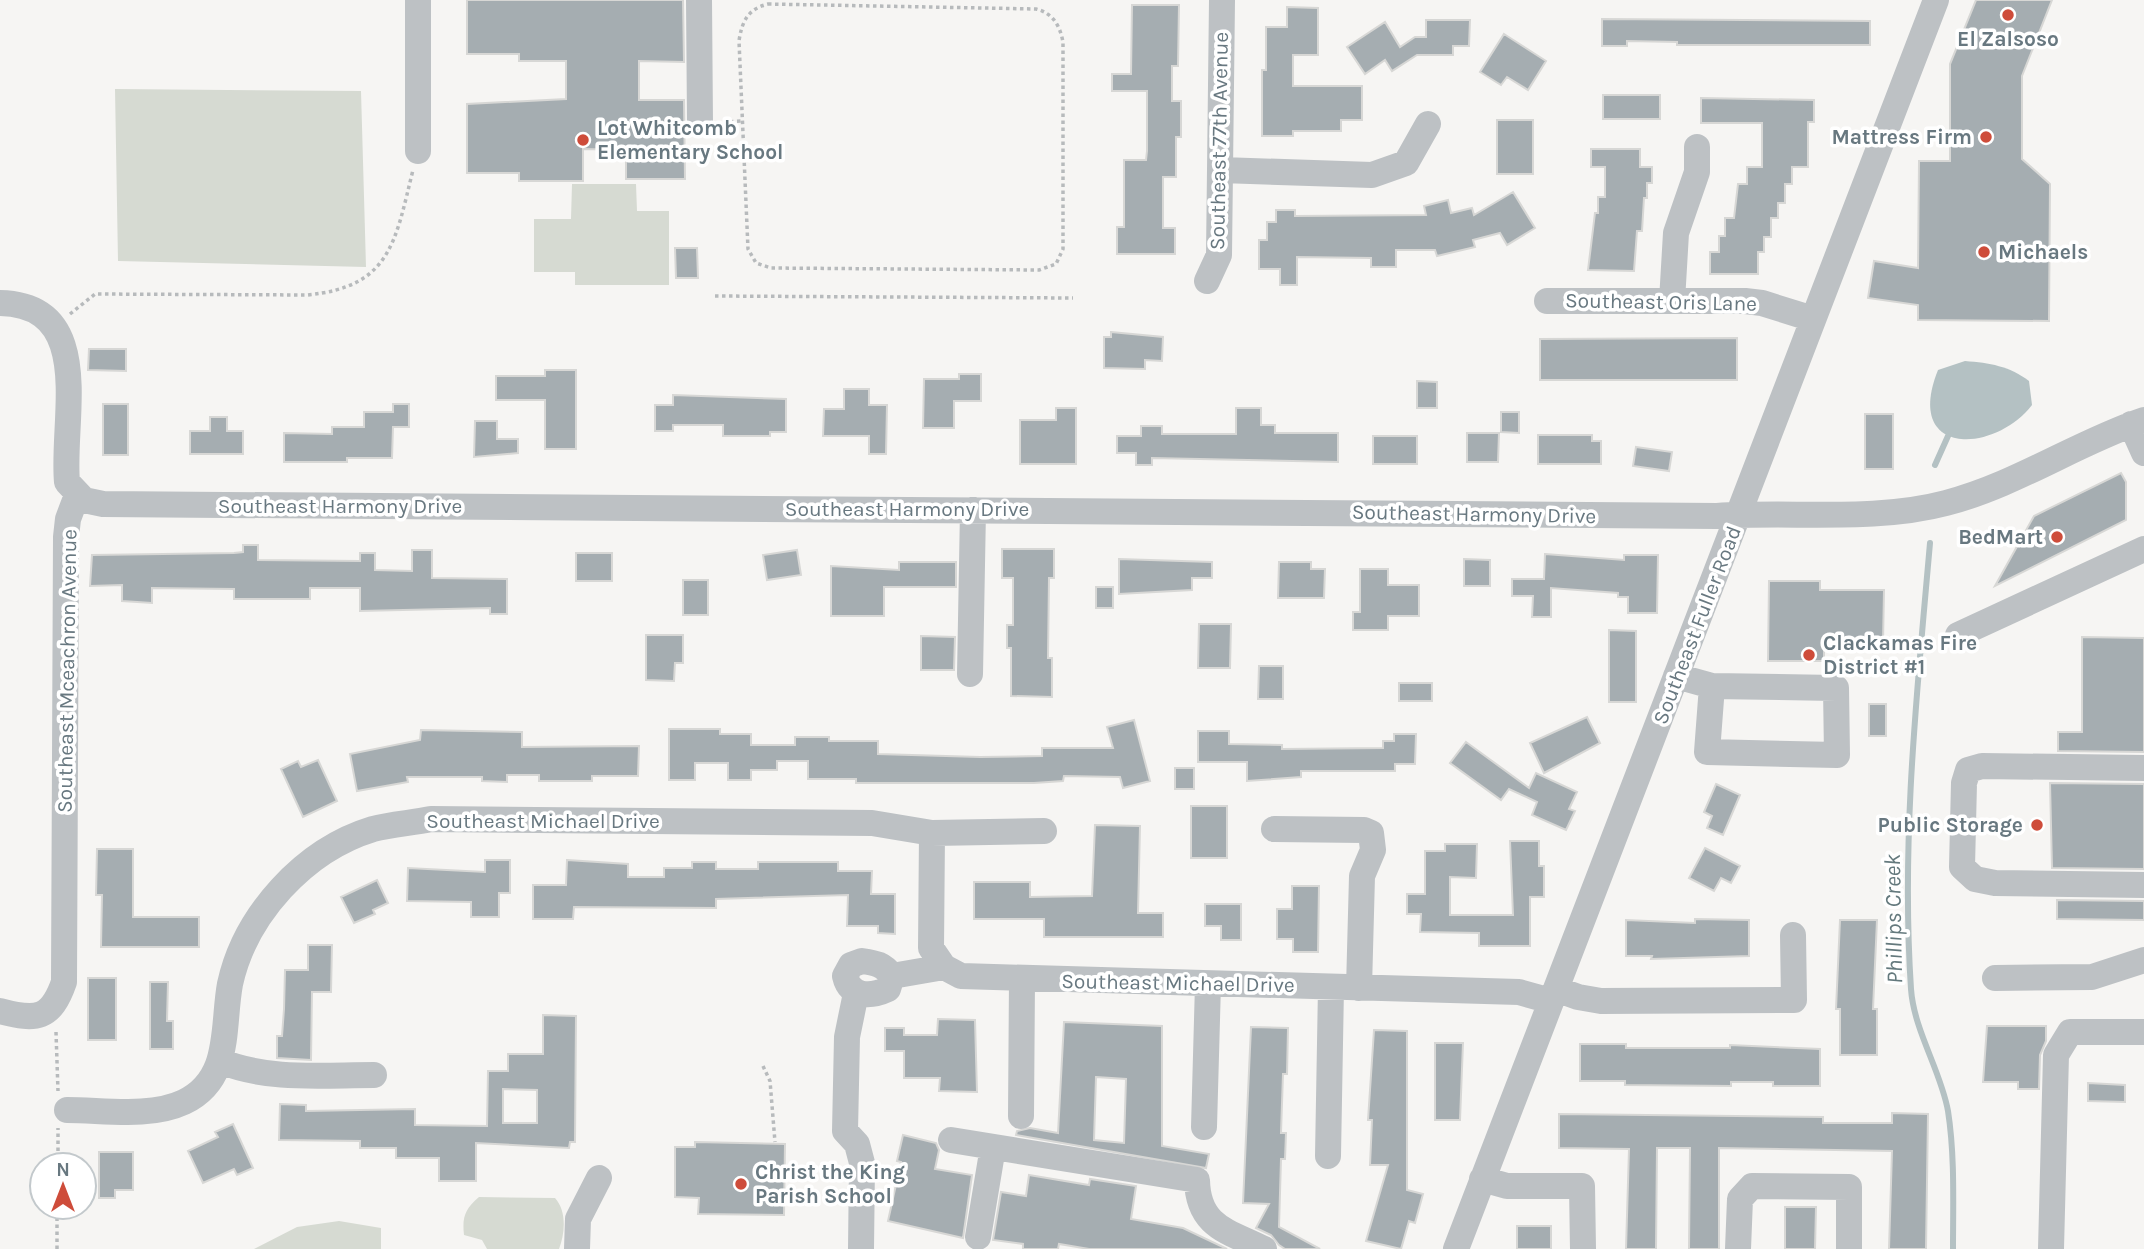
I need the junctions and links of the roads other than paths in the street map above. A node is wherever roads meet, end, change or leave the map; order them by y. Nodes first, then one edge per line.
1 (418, 0) edge
2 (699, 0) edge
3 (1222, 0) edge
4 (1936, 0) edge
5 (700, 122) dead end
6 (1429, 124) dead end
7 (1697, 146) dead end
8 (418, 152) road end
9 (1222, 170) junction
10 (1207, 281) dead end
11 (1548, 301) dead end
12 (1672, 301) junction
13 (0, 303) edge
14 (1813, 320) junction
15 (2138, 422) edge
16 (2144, 453) edge
17 (77, 495) junction
18 (973, 510) junction
19 (1740, 514) junction
20 (2144, 549) edge
21 (1958, 635) dead end
22 (970, 674) dead end
23 (1676, 676) junction
24 (1712, 686) junction
25 (2144, 768) edge
26 (1274, 829) dead end
27 (1044, 831) dead end
28 (932, 833) junction
29 (2144, 885) edge
30 (1793, 935) dead end
31 (2144, 960) edge
32 (944, 967) junction
33 (1995, 978) dead end
34 (1022, 979) junction
35 (1208, 984) junction
36 (1331, 987) junction
37 (1359, 988) junction
38 (1554, 995) junction
39 (0, 1011) edge
40 (2144, 1032) edge
41 (220, 1061) junction
42 (374, 1075) dead end
43 (67, 1110) road end
44 (1021, 1116) dead end
45 (1204, 1128) dead end
46 (951, 1140) dead end
47 (993, 1147) junction
48 (1328, 1156) dead end
49 (599, 1178) dead end
50 (1482, 1179) junction
51 (978, 1237) dead end
52 (577, 1249) edge
53 (861, 1249) edge
54 (1264, 1249) edge
55 (1456, 1249) edge
56 (1583, 1249) edge
57 (1738, 1249) edge
58 (1849, 1249) edge
59 (2050, 1249) edge

1 - 8 street
2 - 5 street
3 - 9 street, Southeast 77th Avenue
4 - 14 street, Southeast Fuller Road
6 - 9 street
7 - 12 street
9 - 10 street, Southeast 77th Avenue
11 - 12 street, Southeast Oris Lane
12 - 14 street, Southeast Oris Lane
13 - 17 street
14 - 19 street, Southeast Fuller Road
15 - 16 street
15 - 19 street, Southeast Harmony Drive
17 - 18 street, Southeast Harmony Drive
17 - 39 street, Southeast Mceachron Avenue
18 - 19 street, Southeast Harmony Drive
18 - 22 street
19 - 23 street, Southeast Fuller Road
20 - 21 street
23 - 24 street
23 - 38 street, Southeast Fuller Road
24 - 24 street
25 - 29 street
26 - 37 street
27 - 28 street, Southeast Michael Drive
28 - 32 street
28 - 41 street, Southeast Michael Drive
30 - 38 street, Southeast Michael Drive
31 - 33 street
32 - 34 street, Southeast Michael Drive
32 - 53 street
34 - 35 street, Southeast Michael Drive
34 - 44 street
35 - 36 street, Southeast Michael Drive
35 - 45 street
36 - 37 street, Southeast Michael Drive
36 - 48 street
37 - 38 street, Southeast Michael Drive
38 - 50 street, Southeast Fuller Road
40 - 59 street
41 - 42 street
41 - 43 street, Southeast Michael Drive
46 - 47 street
47 - 51 street
47 - 54 street
49 - 52 street
50 - 55 street, Southeast Fuller Road
50 - 56 street
57 - 58 street

